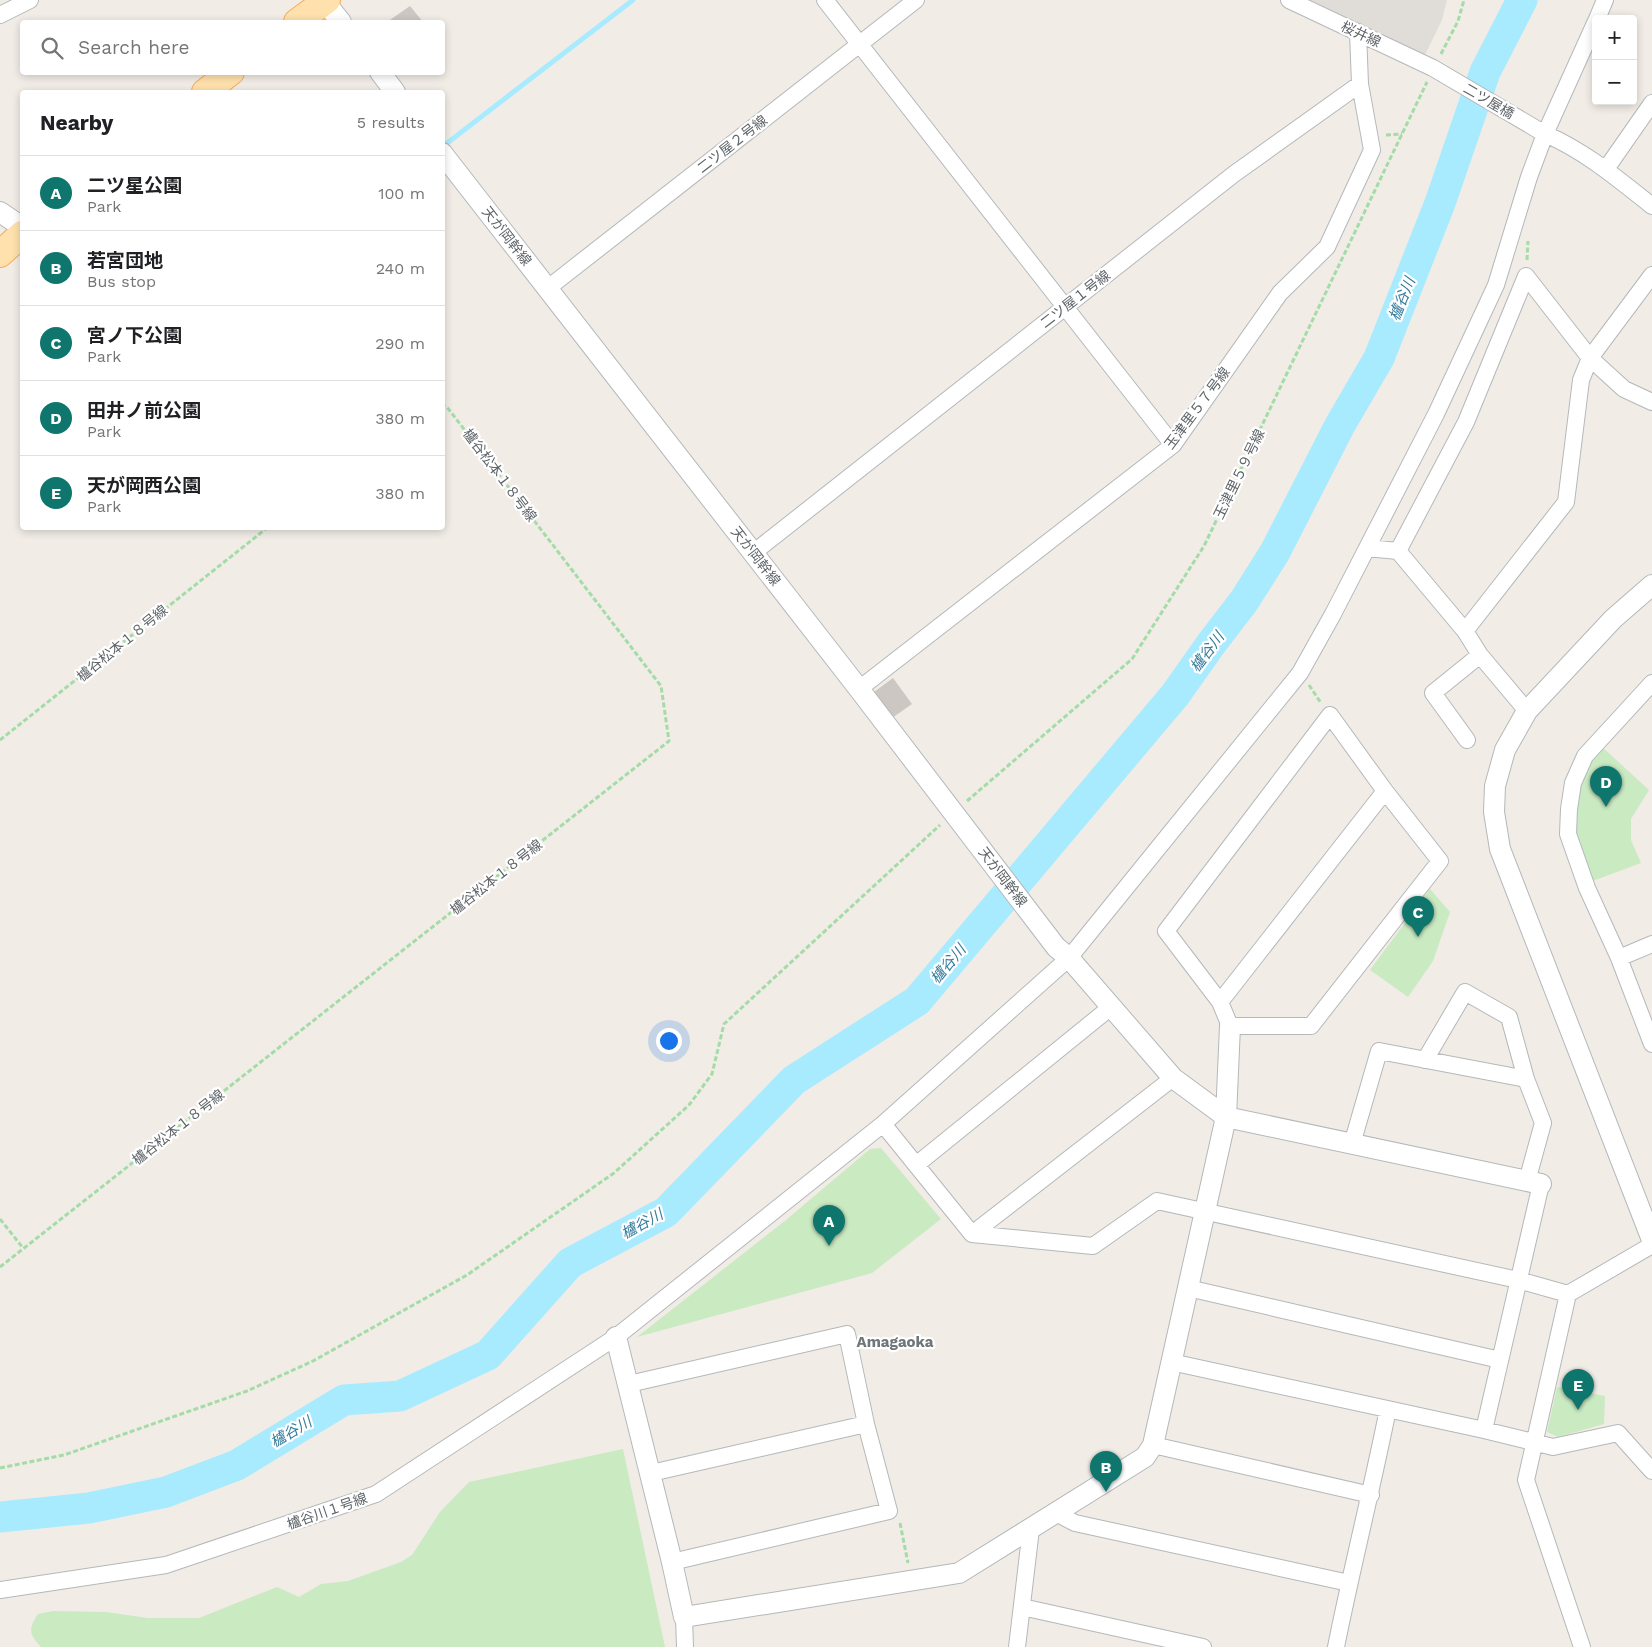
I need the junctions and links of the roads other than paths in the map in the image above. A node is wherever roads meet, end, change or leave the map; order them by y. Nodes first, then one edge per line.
1 (30, 0) edge
2 (825, 0) edge
3 (916, 0) edge
4 (1289, 0) edge
5 (1605, 0) edge
6 (326, 1) edge
7 (0, 15) edge
8 (1598, 15) edge
9 (300, 20) edge
10 (340, 20) edge
11 (1592, 28) edge
12 (1358, 32) junction
13 (860, 44) junction
14 (1434, 69) joint
15 (228, 75) edge
16 (382, 75) edge
17 (1360, 84) junction
18 (208, 90) edge
19 (394, 90) edge
20 (1652, 103) edge
21 (1539, 130) junction
22 (445, 157) edge
23 (1606, 170) junction
24 (1652, 206) edge
25 (0, 212) edge
26 (20, 226) edge
27 (20, 236) edge
28 (0, 254) edge
29 (1652, 275) edge
30 (548, 288) junction
31 (1064, 307) junction
32 (1590, 358) junction
33 (1652, 402) edge
34 (1173, 445) junction
35 (1367, 548) junction
36 (1398, 551) junction
37 (753, 553) junction
38 (1652, 585) edge
39 (1465, 631) junction
40 (1480, 656) junction
41 (1652, 683) edge
42 (859, 689) junction
43 (1527, 711) junction
44 (1467, 740) dead end
45 (1385, 791) junction
46 (1652, 944) edge
47 (1063, 953) junction
48 (1620, 958) junction
49 (1220, 1002) junction
50 (1111, 1007) junction
51 (1230, 1026) junction
52 (1651, 1040) edge
53 (1424, 1060) junction
54 (1173, 1078) junction
55 (1526, 1079) junction
56 (1226, 1117) junction
57 (883, 1124) junction
58 (1352, 1144) junction
59 (916, 1165) junction
60 (1534, 1182) junction
61 (1205, 1212) junction
62 (972, 1234) junction
63 (1652, 1240) edge
64 (1652, 1245) edge
65 (1518, 1280) junction
66 (1188, 1288) junction
67 (1568, 1294) junction
68 (616, 1337) junction
69 (1500, 1360) junction
70 (1171, 1362) junction
71 (628, 1384) junction
72 (1388, 1409) junction
73 (866, 1424) junction
74 (1484, 1430) junction
75 (1536, 1444) junction
76 (1153, 1445) junction
77 (1652, 1471) edge
78 (651, 1473) junction
79 (1371, 1495) junction
80 (1056, 1513) junction
81 (1031, 1529) junction
82 (672, 1562) junction
83 (1349, 1583) junction
84 (0, 1590) edge
85 (1022, 1607) junction
86 (684, 1617) junction
87 (685, 1647) edge
88 (1017, 1647) edge
89 (1203, 1647) edge
90 (1336, 1647) edge
91 (1582, 1647) edge

1 - 7 street
2 - 13 street
3 - 13 street, 二ツ屋２号線
4 - 12 street, 桜井線
5 - 8 street, 櫨谷川１号線
6 - 9 main road
6 - 10 street
11 - 21 street, 櫨谷川１号線
12 - 14 street, 桜井線
12 - 17 street
13 - 30 street, 二ツ屋２号線
13 - 31 street
14 - 21 street, 二ツ屋橋
15 - 18 main road
16 - 19 street
17 - 31 street, 二ツ屋１号線
17 - 34 street, 玉津里５７号線
20 - 23 street
21 - 23 street, 二ツ屋橋
21 - 35 street, 櫨谷川１号線
22 - 30 street, 天が岡幹線
23 - 24 street, 二ツ屋橋
25 - 26 street
27 - 28 main road
29 - 32 street
30 - 37 street, 天が岡幹線
31 - 34 street
31 - 37 street, 二ツ屋１号線
32 - 33 street
32 - 36 street
32 - 39 street
34 - 42 street, 玉津里５７号線
35 - 36 street
35 - 47 street, 櫨谷川１号線
36 - 39 street
37 - 42 street, 天が岡幹線
38 - 43 street
39 - 40 street
40 - 43 street
40 - 44 street
41 - 48 street
42 - 47 street, 天が岡幹線
43 - 63 street
45 - 49 street
45 - 49 street
45 - 51 street
46 - 48 street
47 - 50 street, 天が岡幹線
47 - 57 street, 櫨谷川１号線
48 - 52 street
49 - 51 street
50 - 54 street, 天が岡幹線
50 - 59 street
51 - 56 street
53 - 55 street
53 - 55 street
53 - 58 street
54 - 56 street, 天が岡幹線
54 - 62 street
55 - 60 street
56 - 58 street
56 - 61 street
57 - 59 street
57 - 68 street, 櫨谷川１号線
58 - 60 street
59 - 62 street
60 - 65 street
61 - 62 street
61 - 65 street
61 - 66 street
64 - 67 street
65 - 67 street
65 - 69 street
66 - 69 street
66 - 70 street
67 - 75 street
68 - 71 street
68 - 84 street, 櫨谷川１号線
69 - 74 street
70 - 72 street
70 - 76 street
71 - 73 street
71 - 78 street
72 - 74 street
72 - 79 street
73 - 78 street
73 - 82 street
74 - 75 street
75 - 77 street
75 - 91 street
76 - 79 street
76 - 80 street
78 - 82 street
79 - 83 street
80 - 81 street
80 - 83 street
81 - 85 street
81 - 86 street
82 - 86 street
83 - 90 street
85 - 88 street
85 - 89 street
86 - 87 street

